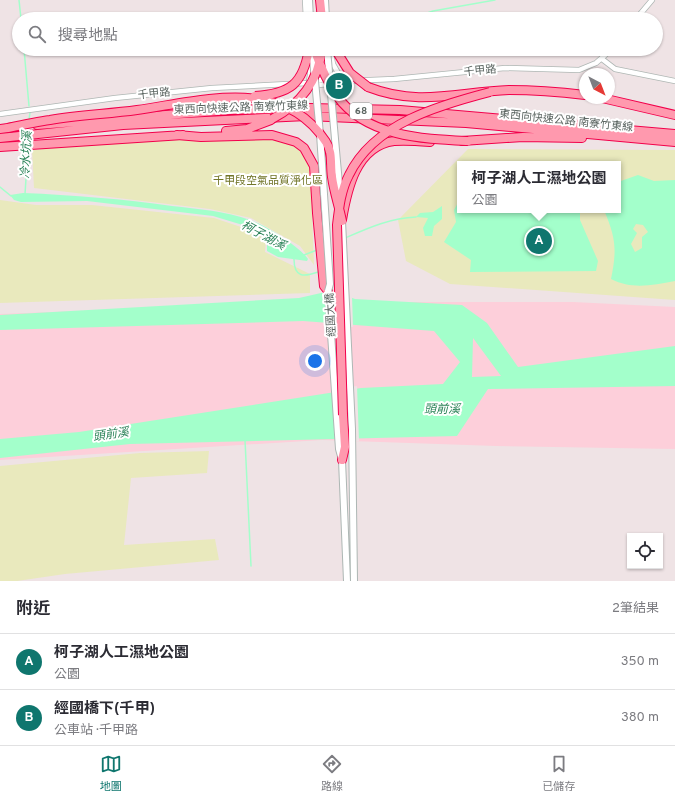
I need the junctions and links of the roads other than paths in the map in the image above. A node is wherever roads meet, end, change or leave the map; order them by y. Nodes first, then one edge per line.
1 (305, 0) edge
2 (309, 0) edge
3 (322, 0) edge
4 (652, 0) edge
5 (306, 12) edge
6 (310, 12) edge
7 (322, 12) edge
8 (325, 12) edge
9 (642, 12) edge
10 (309, 56) edge
11 (311, 56) edge
12 (312, 56) edge
13 (314, 56) edge
14 (314, 56) edge
15 (321, 56) edge
16 (327, 56) edge
17 (331, 56) edge
18 (332, 56) edge
19 (336, 56) edge
20 (605, 56) edge
21 (602, 59) junction
22 (342, 80) junction
23 (675, 82) edge
24 (308, 83) junction
25 (331, 86) junction
26 (490, 92) junction
27 (579, 94) edge
28 (239, 96) junction
29 (615, 101) edge
30 (0, 114) edge
31 (675, 115) edge
32 (122, 121) junction
33 (4, 129) edge
34 (599, 130) junction
35 (320, 134) junction
36 (675, 134) edge
37 (177, 135) junction
38 (0, 138) edge
39 (632, 139) junction
40 (468, 141) junction
41 (675, 142) edge
42 (0, 147) edge
43 (342, 221) junction
44 (328, 291) junction
45 (342, 460) junction
46 (347, 581) edge
47 (354, 581) edge

1 - 5 street
2 - 6 main road
3 - 7 highway
3 - 8 main road
4 - 9 street
10 - 28 highway, bridge
11 - 24 street
12 - 35 main road, 經國大橋, bridge
13 - 16 street
14 - 25 highway, bridge
15 - 37 highway, bridge
17 - 25 main road, 經國大橋, bridge
18 - 22 street
19 - 26 highway, bridge
20 - 21 street, 千甲路
21 - 22 street, 千甲路
21 - 23 street
22 - 24 street, 千甲路
24 - 30 street, 千甲路
25 - 40 highway, bridge
25 - 43 main road, 經國大橋, bridge
26 - 27 highway
26 - 45 highway, bridge
28 - 33 highway, bridge
28 - 35 highway, bridge
29 - 31 highway
32 - 33 highway, 東西向快速公路 南寮竹東線 / 68, bridge
32 - 34 highway, 東西向快速公路 南寮竹東線 / 68
32 - 38 highway, 東西向快速公路 南寮竹東線 / 68
34 - 36 highway, 東西向快速公路 南寮竹東線 / 68
34 - 39 highway, 東西向快速公路 南寮竹東線 / 68
35 - 43 highway, bridge
35 - 44 main road, 經國大橋, bridge
37 - 42 highway
37 - 44 highway
39 - 40 highway
39 - 41 highway, 東西向快速公路 南寮竹東線 / 68
40 - 43 highway, bridge
43 - 47 main road, 經國大橋
44 - 45 main road, 經國大橋
45 - 46 main road, 經國大橋

